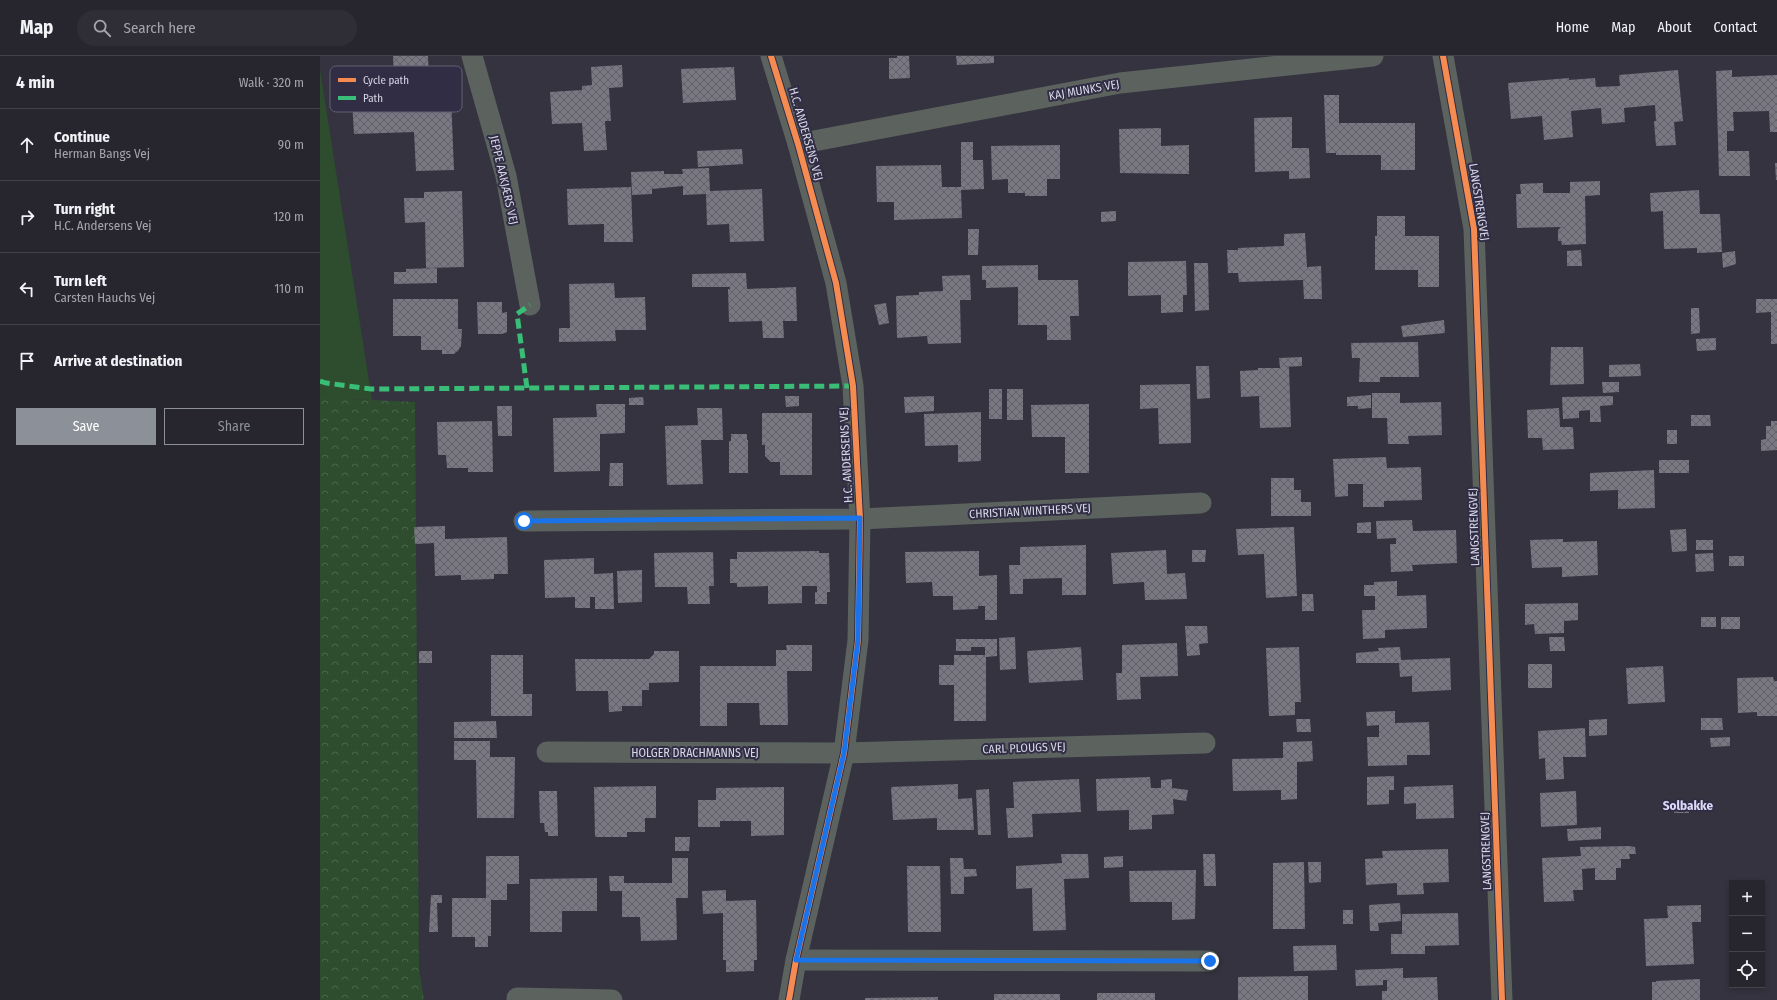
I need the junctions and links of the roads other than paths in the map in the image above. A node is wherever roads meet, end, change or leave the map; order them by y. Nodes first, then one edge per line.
1 (472, 56) edge
2 (771, 56) edge
3 (1373, 56) edge
4 (1443, 56) edge
5 (798, 144) junction
6 (530, 305) dead end
7 (1201, 503) dead end
8 (860, 518) junction
9 (524, 521) dead end
10 (1205, 743) dead end
11 (547, 752) dead end
12 (844, 753) junction
13 (796, 960) junction
14 (1210, 961) dead end
15 (516, 998) dead end
16 (612, 1000) edge
17 (789, 1000) edge
18 (1502, 1000) edge

1 - 6 street, JEPPE AAKJÆRS VEJ
2 - 5 street, H.C. ANDERSENS VEJ
3 - 5 street, KAJ MUNKS VEJ
4 - 18 street, LANGSTRENGVEJ
5 - 8 street, H.C. ANDERSENS VEJ
7 - 8 street, CHRISTIAN WINTHERS VEJ
8 - 9 street, CHRISTIAN WINTHERS VEJ
8 - 12 street, H.C. ANDERSENS VEJ
10 - 12 street, CARL PLOUGS VEJ
11 - 12 street, HOLGER DRACHMANNS VEJ
12 - 13 street, H.C. ANDERSENS VEJ
13 - 14 street
13 - 17 street, H.C. ANDERSENS VEJ
15 - 16 street

